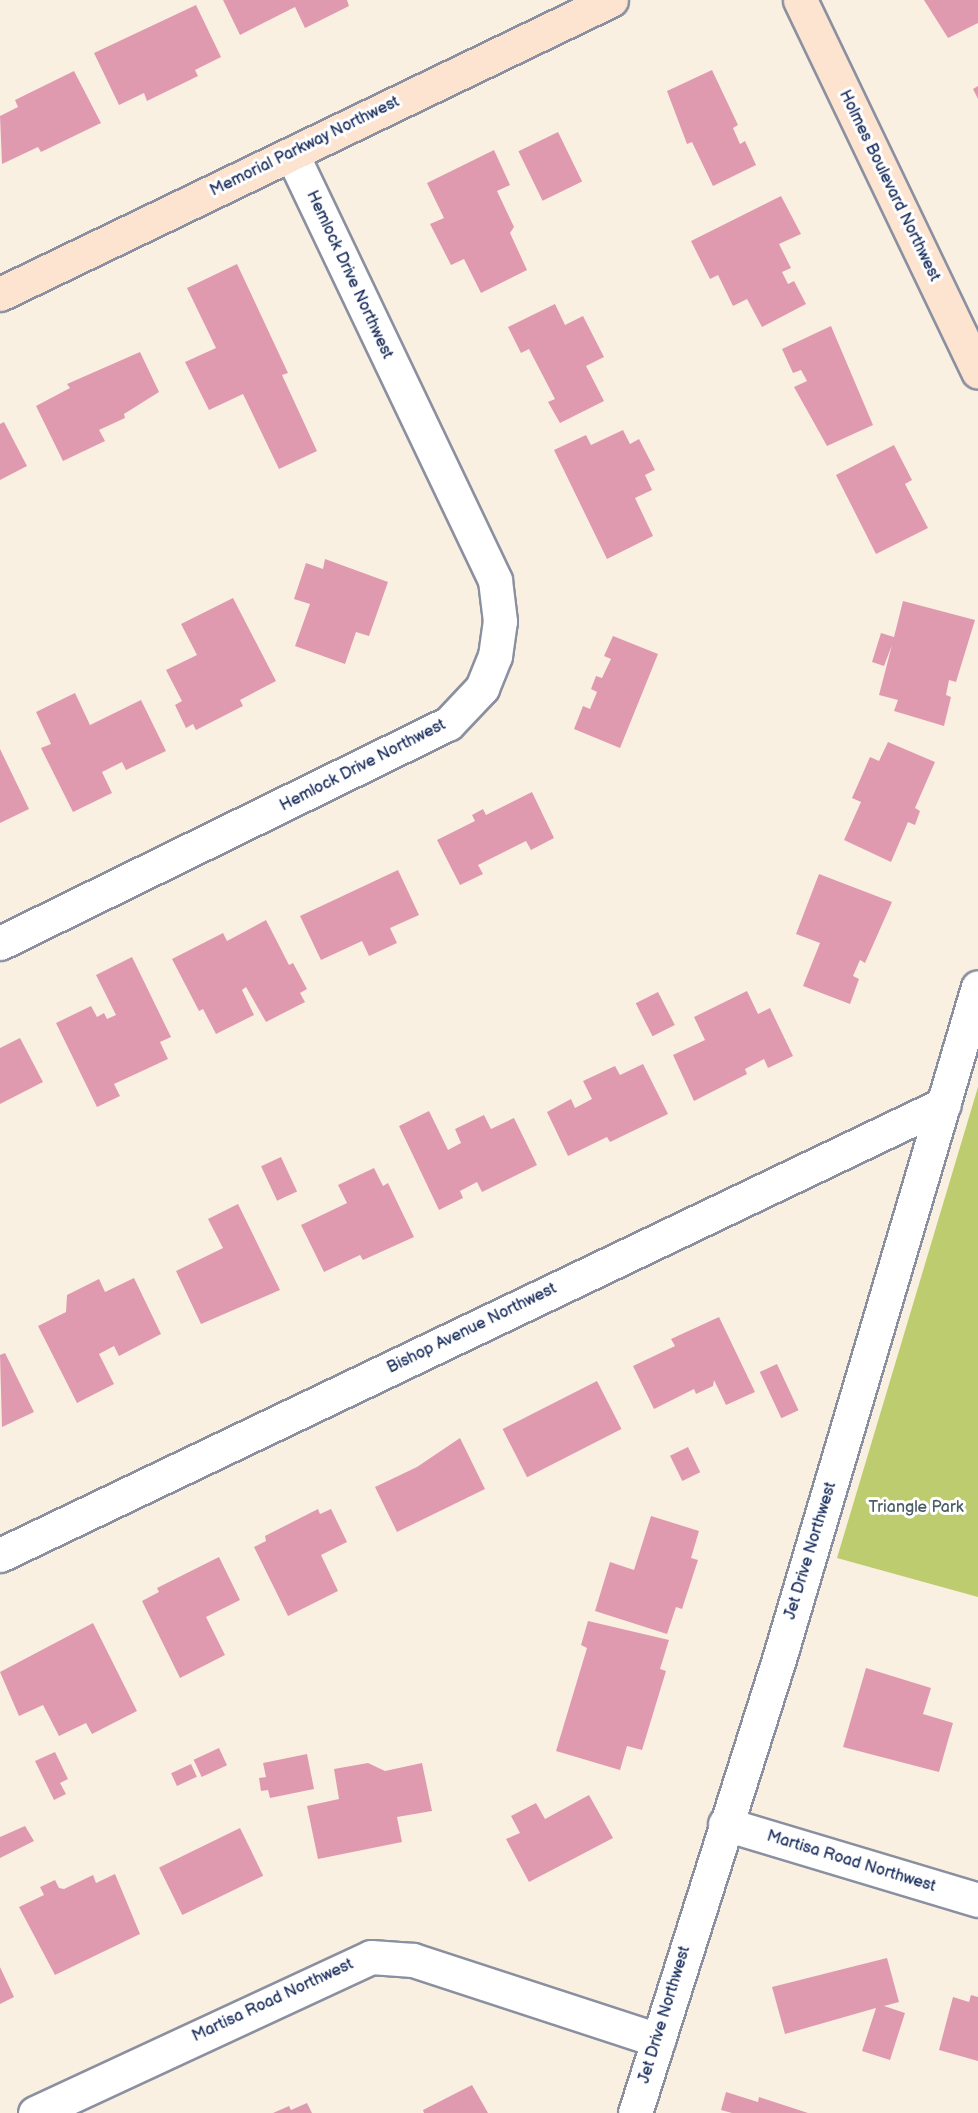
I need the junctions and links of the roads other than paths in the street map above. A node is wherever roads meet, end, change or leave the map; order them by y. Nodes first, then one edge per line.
1 (610, 0) edge
2 (800, 0) edge
3 (292, 154) junction
4 (0, 294) edge
5 (978, 372) edge
6 (0, 943) edge
7 (978, 987) edge
8 (944, 1104) junction
9 (0, 1555) edge
10 (725, 1824) junction
11 (978, 1900) edge
12 (658, 2040) junction
13 (35, 2113) edge
14 (635, 2113) edge

1 - 3 street, Memorial Parkway Northwest
2 - 5 street, Holmes Boulevard Northwest
3 - 4 street, Memorial Parkway Northwest
3 - 6 street, Hemlock Drive Northwest
7 - 8 street, Jet Drive Northwest
8 - 9 street, Bishop Avenue Northwest
8 - 10 street, Jet Drive Northwest
10 - 11 street, Martisa Road Northwest
10 - 12 street, Jet Drive Northwest
12 - 13 street, Martisa Road Northwest
12 - 14 street, Jet Drive Northwest

